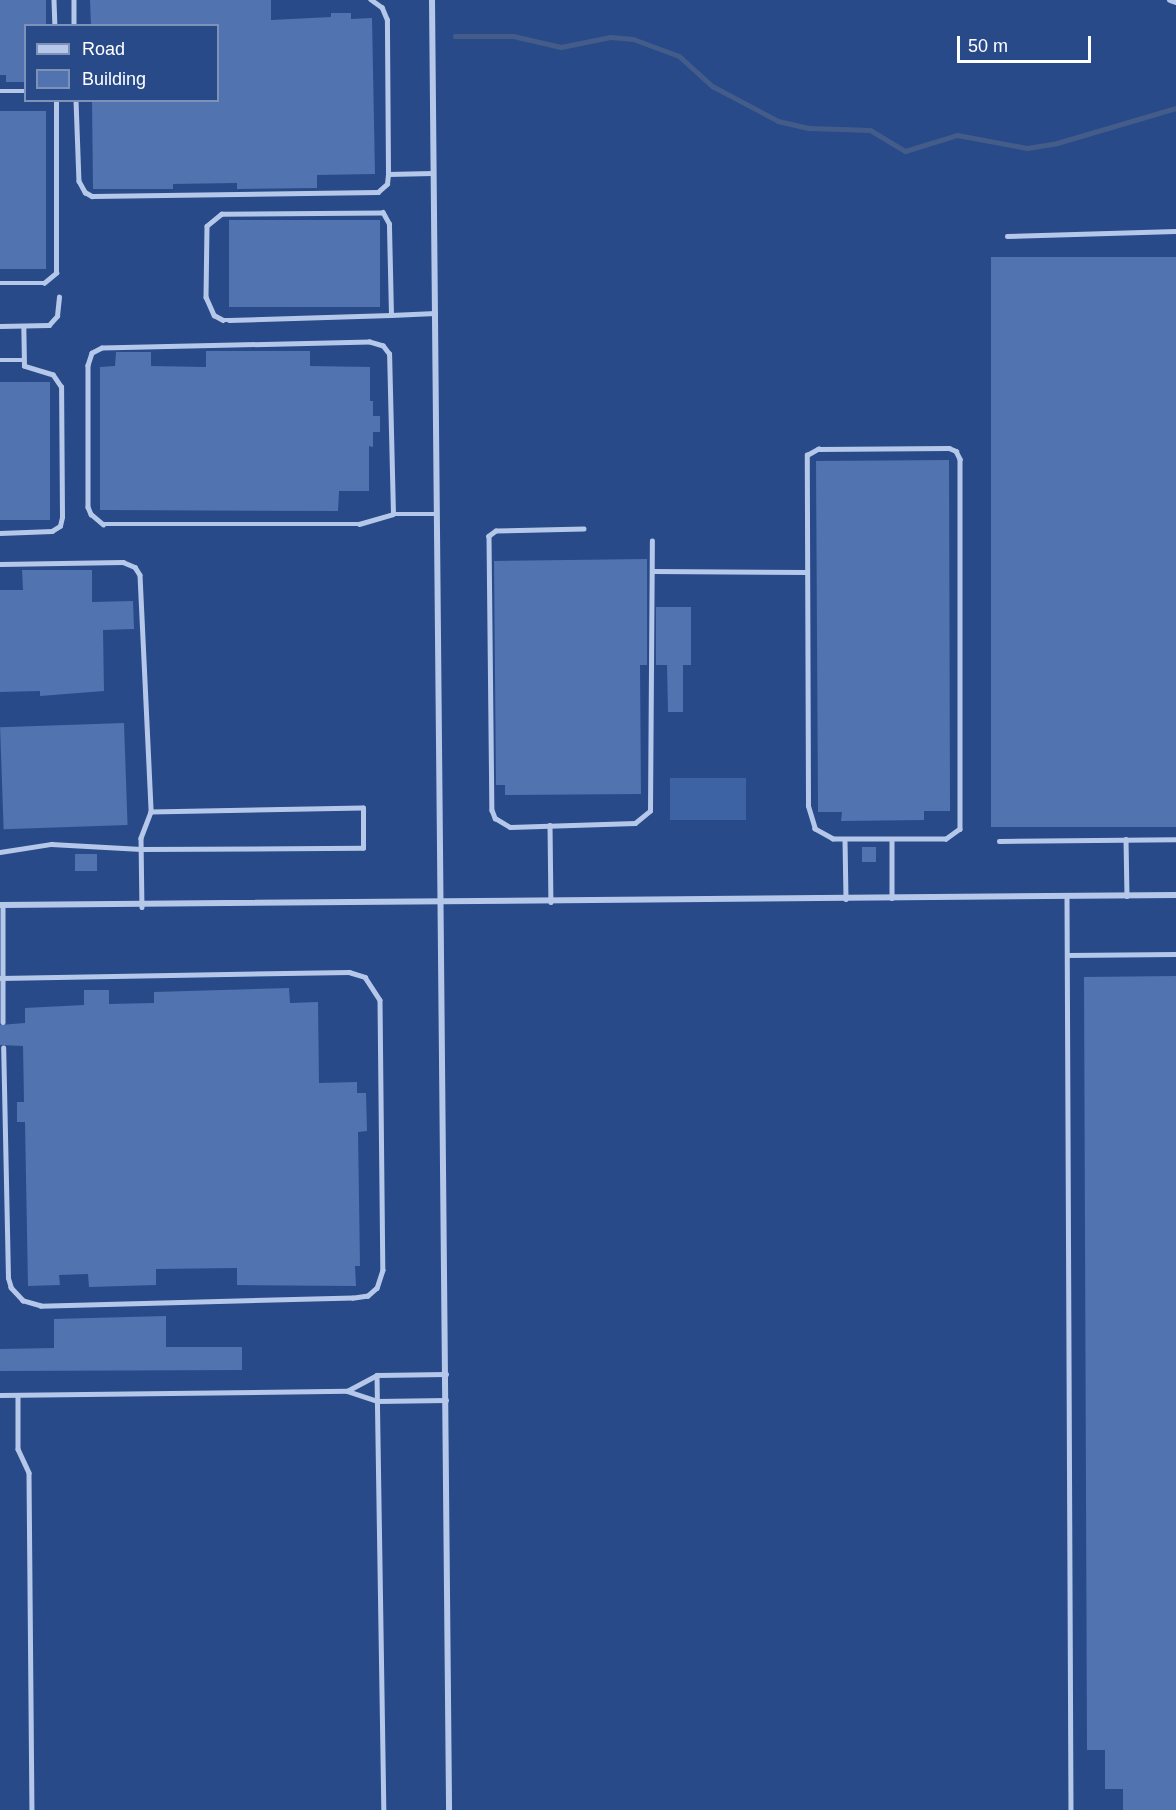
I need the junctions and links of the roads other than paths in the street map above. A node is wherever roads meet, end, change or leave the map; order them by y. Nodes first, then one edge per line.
1 (54, 0) edge
2 (74, 0) edge
3 (371, 0) edge
4 (432, 0) edge
5 (1170, 0) edge
6 (1176, 2) edge
7 (55, 24) edge
8 (75, 24) edge
9 (0, 91) edge
10 (24, 91) edge
11 (56, 102) edge
12 (76, 102) edge
13 (432, 173) junction
14 (388, 174) junction
15 (1176, 231) edge
16 (1007, 236) dead end
17 (0, 284) edge
18 (59, 297) dead end
19 (435, 313) junction
20 (391, 315) junction
21 (0, 326) edge
22 (23, 327) junction
23 (0, 360) edge
24 (22, 360) junction
25 (393, 514) junction
26 (437, 514) junction
27 (584, 529) dead end
28 (0, 532) edge
29 (652, 541) dead end
30 (0, 564) edge
31 (653, 571) junction
32 (807, 572) junction
33 (152, 812) junction
34 (550, 825) junction
35 (1126, 839) junction
36 (1176, 839) edge
37 (845, 840) junction
38 (892, 840) junction
39 (999, 841) dead end
40 (141, 849) junction
41 (0, 852) edge
42 (1176, 895) edge
43 (1067, 896) junction
44 (1127, 896) junction
45 (892, 898) junction
46 (846, 899) junction
47 (550, 902) junction
48 (441, 903) junction
49 (1, 905) edge
50 (142, 907) junction
51 (1176, 954) edge
52 (1067, 955) junction
53 (2, 978) edge
54 (3, 1022) dead end
55 (3, 1048) dead end
56 (446, 1374) junction
57 (377, 1376) junction
58 (347, 1391) junction
59 (0, 1395) edge
60 (18, 1395) junction
61 (446, 1400) junction
62 (377, 1401) junction
63 (32, 1810) edge
64 (384, 1810) edge
65 (449, 1810) edge
66 (1071, 1810) edge

1 - 7 lane
2 - 8 lane
3 - 14 lane
4 - 13 street
5 - 6 street
9 - 10 lane
11 - 17 lane
12 - 14 lane
13 - 14 lane
13 - 19 street
15 - 16 lane
18 - 22 lane
19 - 20 lane
19 - 26 street
20 - 20 lane
21 - 22 lane
22 - 24 lane
23 - 24 lane
24 - 28 lane
25 - 25 lane
25 - 26 lane
26 - 48 street
27 - 34 lane
29 - 31 lane
30 - 33 lane
31 - 32 lane
31 - 34 lane
32 - 37 lane
32 - 38 lane
33 - 40 lane
33 - 40 lane
34 - 47 lane
35 - 36 lane
35 - 39 lane
35 - 44 lane
37 - 38 lane
37 - 46 lane
38 - 45 lane
40 - 41 lane
40 - 50 lane
42 - 44 street
43 - 44 street
43 - 45 street
43 - 52 lane
45 - 46 street
46 - 47 street
47 - 48 street
48 - 50 street
48 - 56 street
49 - 50 street
49 - 53 lane
51 - 52 lane
52 - 66 lane
53 - 54 lane
53 - 55 lane
56 - 57 lane
56 - 61 street
57 - 58 lane
57 - 62 lane
58 - 60 lane
58 - 62 lane
59 - 60 lane
60 - 63 lane
61 - 62 lane
61 - 65 street
62 - 64 lane

